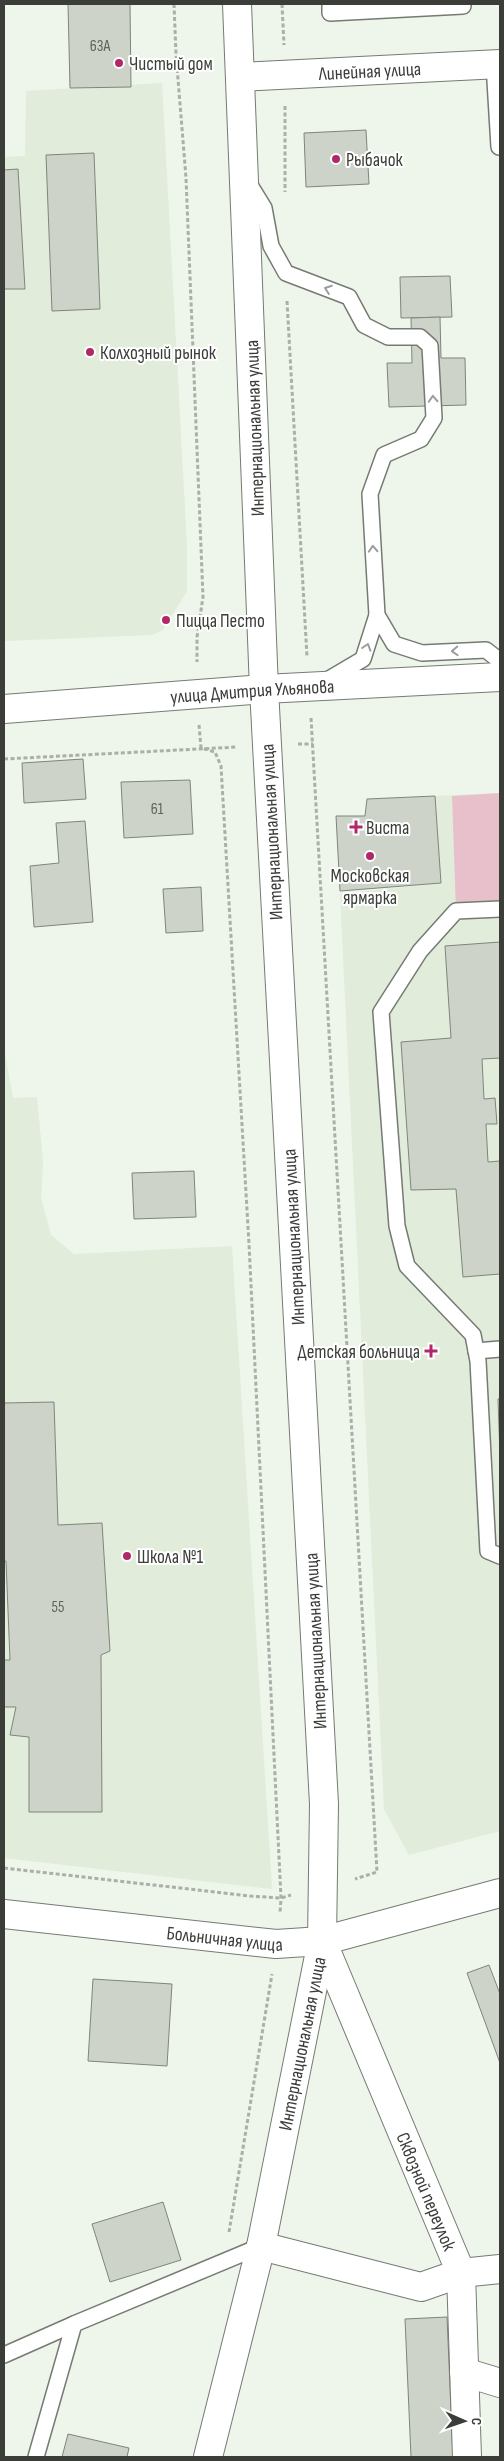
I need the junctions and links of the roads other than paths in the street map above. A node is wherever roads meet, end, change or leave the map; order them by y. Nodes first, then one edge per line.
1 (237, 4) edge
2 (330, 4) edge
3 (463, 4) edge
4 (497, 64) edge
5 (240, 77) junction
6 (499, 147) edge
7 (244, 175) junction
8 (377, 615) junction
9 (500, 661) edge
10 (500, 677) edge
11 (312, 686) junction
12 (264, 689) junction
13 (4, 709) edge
14 (500, 908) edge
15 (500, 1349) edge
16 (476, 1351) junction
17 (500, 1556) edge
18 (500, 1893) edge
19 (4, 1914) edge
20 (322, 1941) junction
21 (261, 2246) junction
22 (500, 2268) edge
23 (461, 2273) junction
24 (74, 2324) junction
25 (4, 2355) edge
26 (464, 2372) junction
27 (500, 2383) edge
28 (36, 2457) edge
29 (208, 2457) edge
30 (467, 2457) edge

1 - 5 main road, Интернациональная улица
2 - 3 lane
4 - 5 main road, Линейная улица
4 - 6 lane
5 - 7 main road, Интернациональная улица
8 -> 7 lane
7 - 12 main road, Интернациональная улица
9 -> 8 lane
11 -> 8 lane
10 - 11 main road, улица Дмитрия Ульянова
11 - 12 main road, улица Дмитрия Ульянова
12 - 13 main road, улица Дмитрия Ульянова
12 - 20 main road, Интернациональная улица
14 - 16 lane
15 - 16 lane
16 - 17 lane
18 - 20 main road, Больничная улица
19 - 20 main road, Больничная улица
20 - 21 main road, Интернациональная улица
20 - 23 main road, Сквозной переулок
21 - 23 main road
21 - 24 lane
21 - 29 main road, Интернациональная улица
22 - 23 main road
23 - 26 main road, Сквозной переулок
24 - 25 lane
24 - 28 lane
26 - 27 main road
26 - 30 main road, Сквозной переулок

